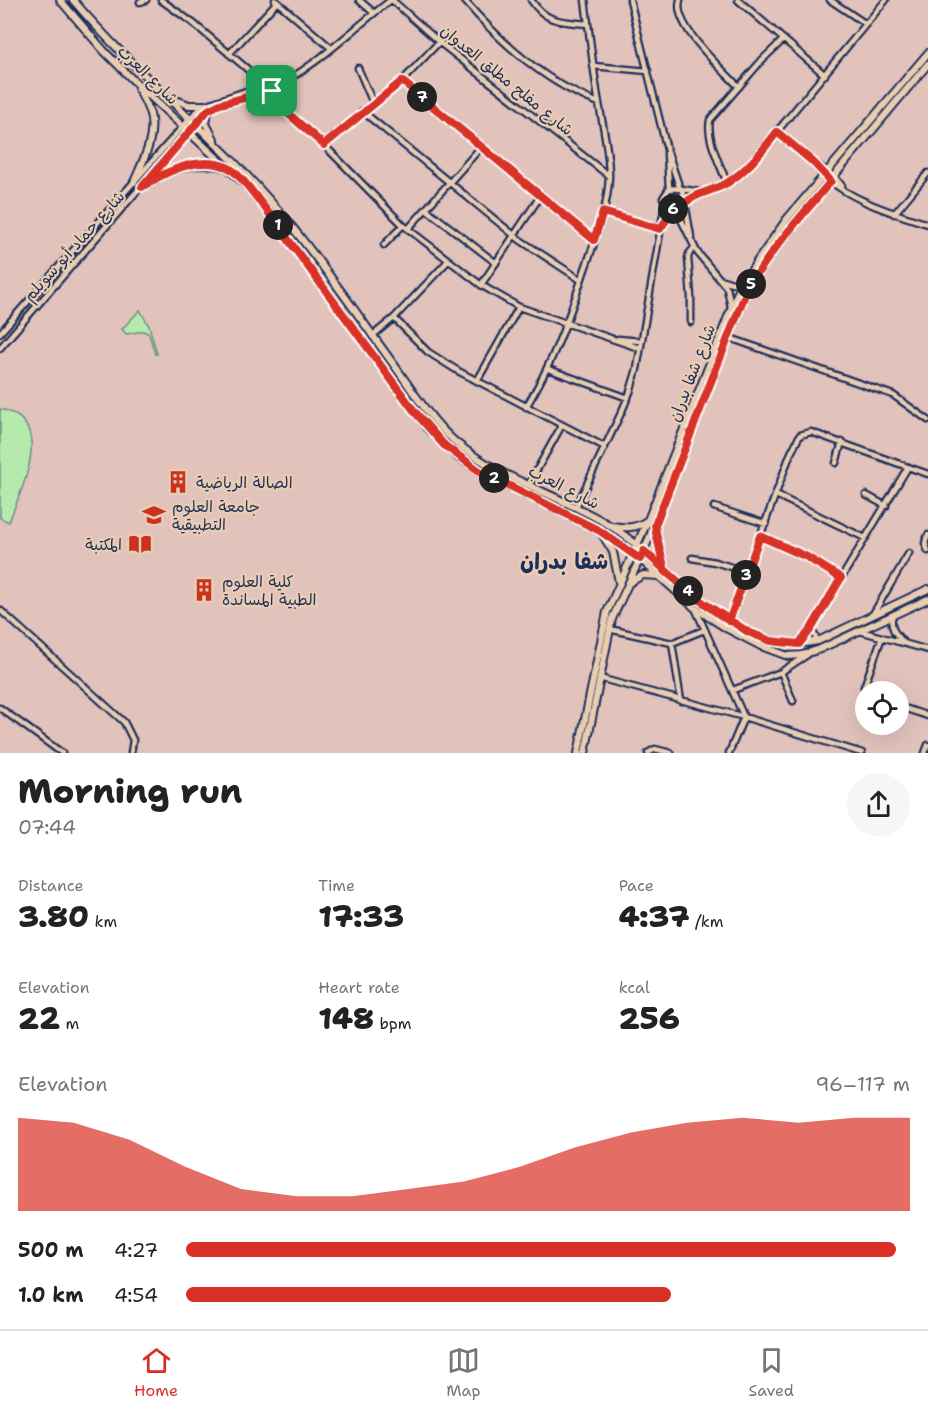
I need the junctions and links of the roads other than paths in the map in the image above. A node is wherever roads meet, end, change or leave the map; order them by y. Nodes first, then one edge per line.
1 (60, 0) edge
2 (73, 0) edge
3 (146, 0) edge
4 (161, 0) edge
5 (359, 0) edge
6 (392, 0) edge
7 (464, 0) edge
8 (531, 0) edge
9 (585, 0) edge
10 (630, 0) edge
11 (680, 0) edge
12 (738, 0) edge
13 (830, 0) edge
14 (886, 0) edge
15 (276, 1) edge
16 (140, 2) dead end
17 (374, 13) junction
18 (588, 24) junction
19 (866, 24) junction
20 (783, 40) junction
21 (439, 42) junction
22 (331, 48) junction
23 (928, 53) edge
24 (229, 54) junction
25 (928, 64) edge
26 (593, 66) junction
27 (358, 68) dead end
28 (648, 71) junction
29 (825, 75) junction
30 (291, 78) junction
31 (402, 81) junction
32 (137, 84) junction
33 (265, 84) junction
34 (739, 87) junction
35 (268, 92) junction
36 (164, 95) junction
37 (373, 103) junction
38 (599, 103) junction
39 (207, 107) junction
40 (362, 111) junction
41 (189, 119) junction
42 (195, 125) junction
43 (183, 126) junction
44 (189, 132) junction
45 (777, 132) junction
46 (217, 145) junction
47 (324, 145) junction
48 (482, 146) junction
49 (667, 150) junction
50 (228, 167) junction
51 (826, 173) junction
52 (928, 173) edge
53 (609, 176) junction
54 (832, 178) junction
55 (134, 182) junction
56 (450, 182) junction
57 (727, 183) junction
58 (142, 187) junction
59 (669, 189) junction
60 (681, 190) junction
61 (701, 192) junction
62 (541, 195) junction
63 (685, 202) junction
64 (665, 203) junction
65 (426, 209) junction
66 (675, 209) junction
67 (603, 212) junction
68 (894, 213) junction
69 (403, 225) junction
70 (928, 225) edge
71 (408, 229) junction
72 (660, 229) junction
73 (515, 235) junction
74 (594, 240) junction
75 (384, 245) dead end
76 (693, 245) junction
77 (448, 261) junction
78 (496, 263) junction
79 (721, 279) junction
80 (581, 280) junction
81 (744, 283) junction
82 (481, 285) junction
83 (519, 307) junction
84 (731, 309) junction
85 (394, 318) junction
86 (691, 322) dead end
87 (567, 324) junction
88 (0, 333) edge
89 (372, 336) junction
90 (728, 337) junction
91 (612, 339) junction
92 (640, 341) junction
93 (0, 348) edge
94 (639, 348) junction
95 (548, 369) junction
96 (477, 381) junction
97 (628, 398) junction
98 (526, 407) junction
99 (928, 420) edge
100 (562, 425) junction
101 (842, 442) junction
102 (605, 447) junction
103 (836, 463) dead end
104 (908, 467) junction
105 (928, 474) edge
106 (529, 484) junction
107 (776, 495) junction
108 (866, 495) dead end
109 (886, 506) junction
110 (576, 507) junction
111 (714, 507) dead end
112 (648, 520) junction
113 (766, 524) junction
114 (609, 525) junction
115 (655, 525) junction
116 (600, 531) junction
117 (928, 534) edge
118 (760, 536) junction
119 (865, 538) junction
120 (637, 545) junction
121 (644, 551) junction
122 (928, 551) edge
123 (633, 553) junction
124 (909, 553) dead end
125 (692, 558) dead end
126 (640, 559) junction
127 (665, 571) junction
128 (747, 572) junction
129 (659, 576) junction
130 (841, 578) junction
131 (620, 582) junction
132 (628, 583) junction
133 (928, 589) edge
134 (928, 599) edge
135 (695, 608) junction
136 (0, 610) edge
137 (872, 616) junction
138 (892, 617) junction
139 (729, 621) junction
140 (609, 629) junction
141 (811, 629) junction
142 (704, 630) junction
143 (860, 631) junction
144 (882, 637) junction
145 (818, 641) junction
146 (672, 643) junction
147 (904, 643) junction
148 (799, 644) junction
149 (928, 650) edge
150 (809, 654) junction
151 (788, 656) junction
152 (789, 668) junction
153 (781, 672) junction
154 (599, 678) junction
155 (866, 681) edge
156 (733, 690) junction
157 (681, 700) junction
158 (793, 701) dead end
159 (0, 708) edge
160 (909, 710) edge
161 (928, 716) edge
162 (744, 717) junction
163 (928, 745) edge
164 (62, 753) edge
165 (131, 753) edge
166 (578, 753) edge
167 (585, 753) edge
168 (648, 753) edge
169 (672, 753) edge
170 (729, 753) edge
171 (862, 753) edge
172 (925, 753) edge

1 - 32 main road, شارع العرب
2 - 36 main road, شارع العرب
3 - 16 street
4 - 24 street
5 - 17 street
6 - 17 street
6 - 21 street, شارع مفلح مطلق العدوان
7 - 38 street
8 - 18 street
9 - 18 street
10 - 28 street
11 - 34 street
12 - 20 street
13 - 19 street
14 - 19 street
15 - 22 street
15 - 24 street
17 - 22 street
18 - 26 street
19 - 29 street
20 - 29 street
20 - 34 street
21 - 31 street
21 - 53 street, شارع مفلح مطلق العدوان
22 - 30 street
23 - 51 main road, شارع شفا بدران
24 - 33 street
25 - 54 main road, شارع شفا بدران
26 - 28 street
26 - 38 street
27 - 37 street
28 - 49 street
29 - 45 street
30 - 33 street
30 - 35 street
31 - 37 street
31 - 48 street
32 - 43 main road, شارع العرب
32 - 55 main road
33 - 35 street
33 - 35 street
33 - 39 street
34 - 57 street
35 - 39 street
35 - 47 street
36 - 39 main road
36 - 41 main road, شارع العرب
37 - 40 street
38 - 53 street
39 - 41 street, شارع حماد أبو سويلم
39 - 42 street, شارع حماد أبو سويلم
39 - 46 main road
40 - 47 street
40 - 56 street
41 - 42 main road, شارع العرب
41 - 43 street, شارع حماد أبو سويلم
42 - 44 street, شارع حماد أبو سويلم
42 - 46 main road, شارع العرب
43 - 44 main road, شارع العرب
43 - 55 street, شارع حماد أبو سويلم
44 - 50 main road, شارع العرب
44 - 58 street, شارع حماد أبو سويلم
45 - 51 street
45 - 57 street
46 - 89 main road, شارع العرب
47 - 69 street
48 - 56 street
48 - 62 street
49 - 59 street
49 - 60 street
50 - 58 main road
50 - 116 main road, شارع العرب
51 - 54 street
51 - 81 main road, شارع شفا بدران
52 - 68 street
53 - 67 street
54 - 68 street
54 - 90 main road, شارع شفا بدران
55 - 88 street, شارع حماد أبو سويلم
56 - 65 street
56 - 73 street
57 - 61 street
58 - 93 street, شارع حماد أبو سويلم
59 - 60 street
59 - 64 street
60 - 61 street
60 - 63 street
61 - 63 street
62 - 73 street
62 - 74 street
63 - 66 street
63 - 76 street
64 - 66 street
64 - 72 street
65 - 71 street
65 - 78 street
66 - 72 street
66 - 76 street
67 - 72 street
67 - 74 street
68 - 70 street
69 - 71 street
69 - 75 street
71 - 77 street
72 - 92 street
73 - 78 street
73 - 80 street
74 - 80 street
76 - 79 street
76 - 86 street
77 - 82 street
77 - 85 street
78 - 82 street
79 - 81 street
79 - 84 street
80 - 87 street
81 - 84 main road, شارع شفا بدران
82 - 83 street
83 - 87 street
83 - 96 street
84 - 112 main road, شارع شفا بدران
85 - 89 street
85 - 96 street
87 - 91 street
87 - 95 street
89 - 106 main road, شارع العرب
90 - 99 street
90 - 115 main road, شارع شفا بدران
91 - 92 street
91 - 94 street
92 - 94 street
94 - 97 street
95 - 97 street
95 - 98 street
96 - 98 street
97 - 102 street
98 - 100 street
100 - 102 street
100 - 106 street
101 - 103 street
101 - 104 street
101 - 107 street
102 - 110 street
104 - 105 street
104 - 109 street
106 - 110 main road, شارع العرب
107 - 113 street
107 - 119 street
108 - 109 street
109 - 119 street
110 - 114 main road, شارع العرب
111 - 113 street
112 - 114 main road
112 - 120 main road, شارع شفا بدران
113 - 118 street
114 - 120 main road, شارع العرب
115 - 121 main road, شارع شفا بدران
115 - 127 main road
116 - 123 main road, شارع العرب
116 - 131 main road
117 - 122 street
118 - 128 street
118 - 130 street
119 - 130 street
120 - 121 main road, شارع العرب
120 - 123 main road, شارع شفا بدران
121 - 126 main road, شارع شفا بدران
121 - 127 main road, شارع العرب
123 - 126 main road, شارع العرب
123 - 131 main road, شارع شفا بدران
124 - 137 street
125 - 128 street
126 - 129 main road, شارع العرب
126 - 132 main road, شارع شفا بدران
127 - 139 main road, شارع العرب
128 - 139 street
129 - 132 main road
129 - 135 main road, شارع العرب
130 - 141 street
131 - 166 main road, شارع شفا بدران
132 - 140 main road, شارع شفا بدران
133 - 137 main road, شارع العرب
134 - 138 main road
135 - 142 street
135 - 151 main road, شارع العرب
136 - 165 street
137 - 145 main road, شارع العرب
138 - 143 main road
138 - 147 street
139 - 148 main road, شارع العرب
140 - 146 street
140 - 154 main road, شارع شفا بدران
141 - 145 street
141 - 148 street
142 - 146 street
142 - 156 street
143 - 144 street
143 - 150 main road
144 - 147 street
144 - 155 street
145 - 148 main road, شارع العرب
146 - 157 street
147 - 149 street
150 - 151 main road
150 - 152 street
151 - 152 street
152 - 153 street
153 - 156 street
153 - 158 street
154 - 157 street
154 - 167 main road, شارع شفا بدران
156 - 162 street
157 - 162 street
159 - 164 street
160 - 161 street
162 - 170 street
162 - 171 street
163 - 172 street
168 - 169 street

